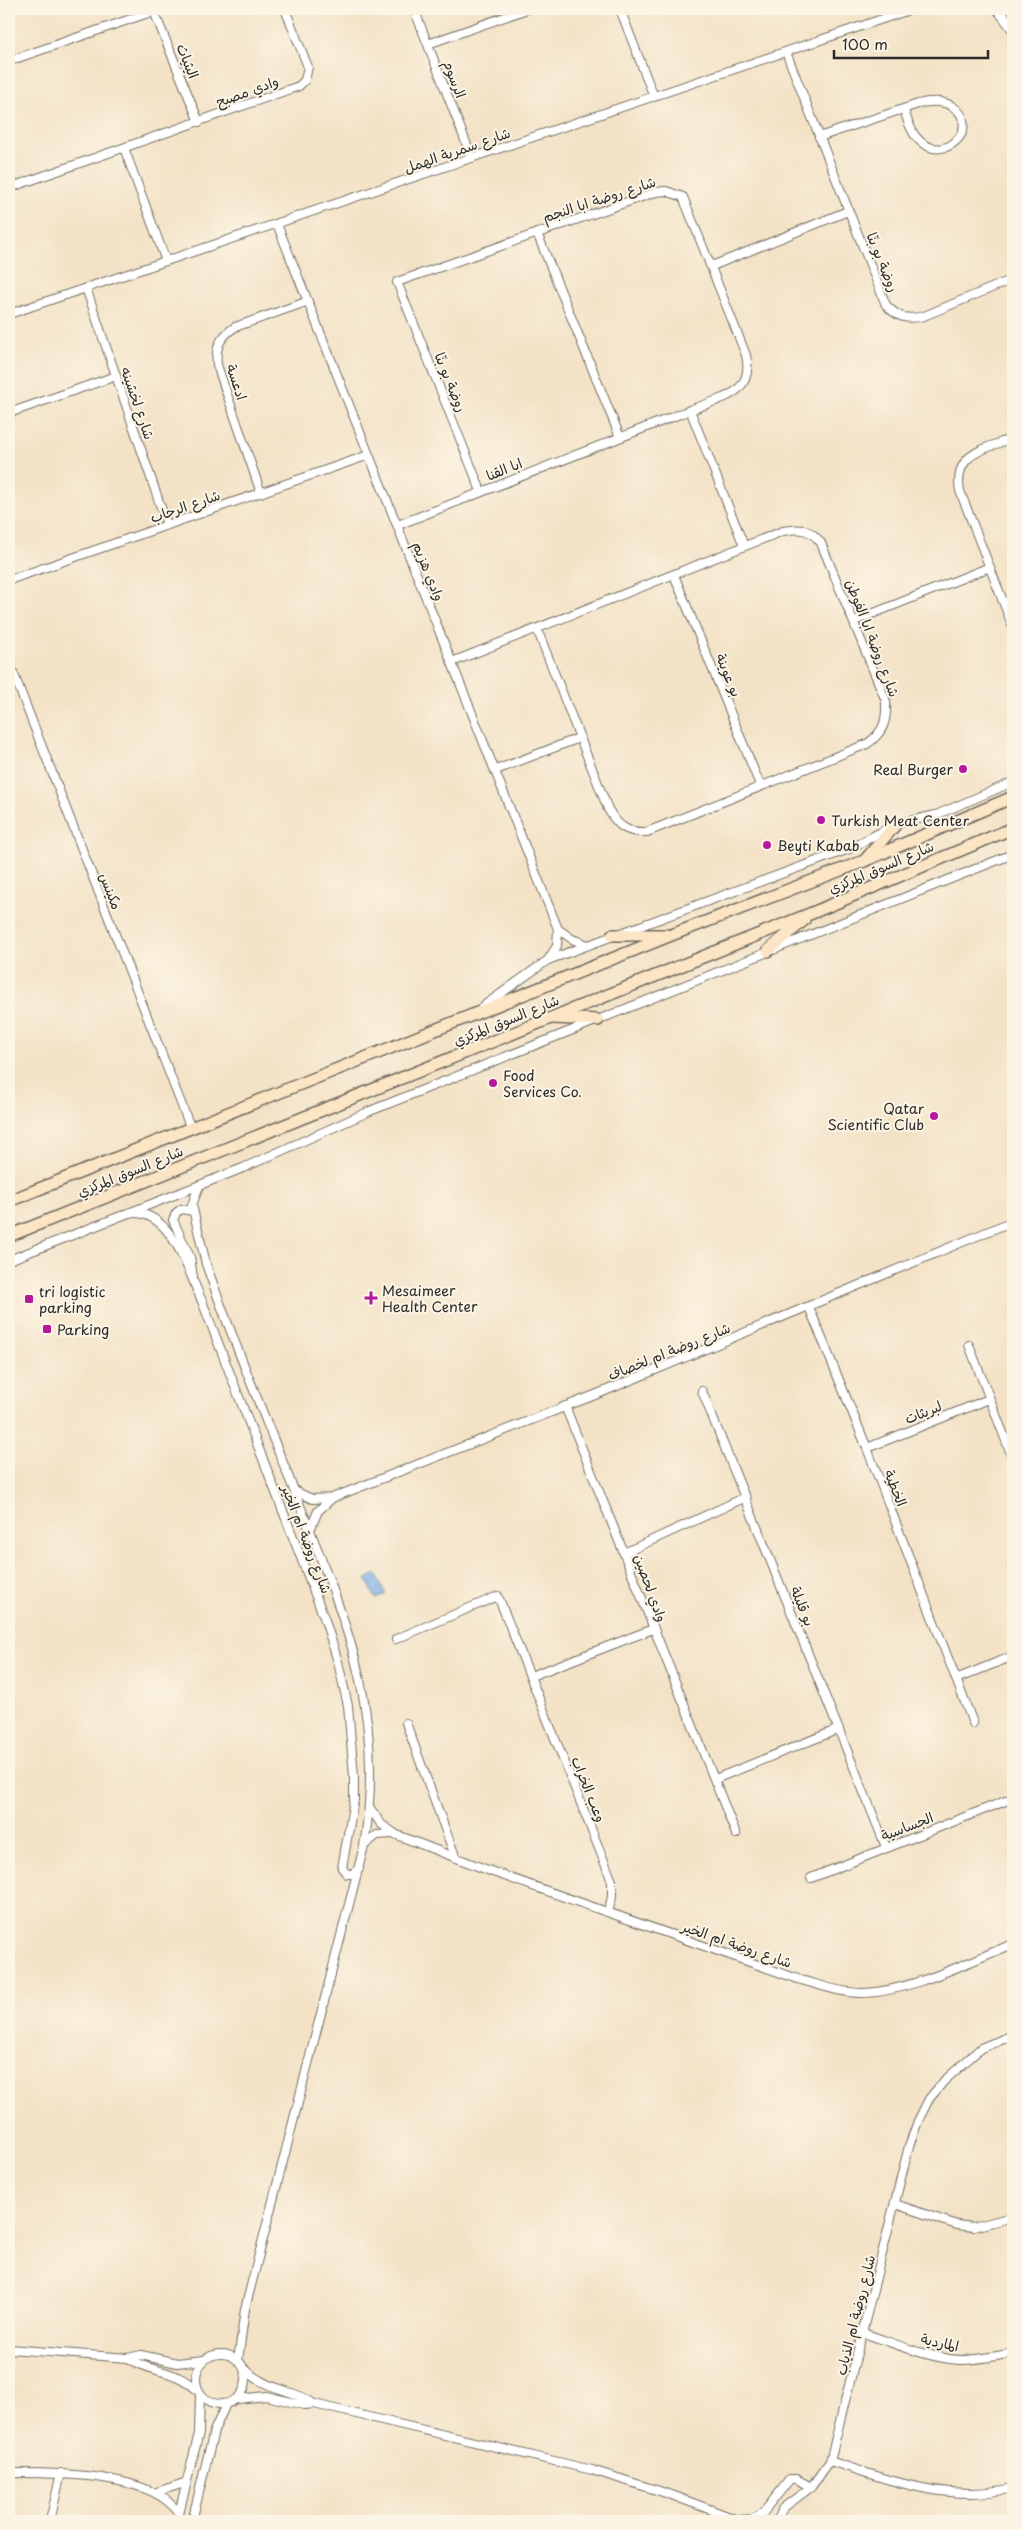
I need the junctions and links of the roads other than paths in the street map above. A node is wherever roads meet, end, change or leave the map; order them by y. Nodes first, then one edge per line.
1 (285, 9) edge
2 (414, 9) edge
3 (527, 9) edge
4 (620, 9) edge
5 (912, 9) edge
6 (998, 9) edge
7 (154, 10) edge
8 (1013, 29) edge
9 (428, 44) junction
10 (786, 52) junction
11 (9, 61) edge
12 (654, 96) junction
13 (904, 110) junction
14 (199, 122) junction
15 (819, 137) junction
16 (124, 148) junction
17 (472, 158) junction
18 (9, 188) edge
19 (848, 211) junction
20 (277, 224) junction
21 (538, 233) junction
22 (166, 261) junction
23 (712, 266) junction
24 (1013, 279) edge
25 (397, 282) joint
26 (86, 288) junction
27 (306, 302) junction
28 (9, 314) edge
29 (116, 376) junction
30 (747, 378) joint
31 (690, 410) junction
32 (9, 413) edge
33 (620, 437) junction
34 (1013, 438) edge
35 (369, 455) junction
36 (481, 491) junction
37 (261, 493) junction
38 (167, 525) junction
39 (398, 525) junction
40 (744, 546) junction
41 (990, 567) junction
42 (674, 575) junction
43 (9, 580) edge
44 (854, 621) junction
45 (1013, 627) edge
46 (537, 629) junction
47 (9, 662) edge
48 (452, 662) junction
49 (579, 738) junction
50 (496, 770) junction
51 (1013, 782) edge
52 (760, 785) junction
53 (1013, 797) edge
54 (896, 824) junction
55 (1010, 828) edge
56 (1013, 854) edge
57 (864, 861) junction
58 (812, 913) junction
59 (558, 929) junction
60 (674, 934) junction
61 (612, 935) junction
62 (588, 945) junction
63 (768, 951) junction
64 (548, 960) junction
65 (468, 1016) junction
66 (551, 1018) junction
67 (598, 1020) junction
68 (191, 1129) junction
69 (199, 1186) junction
70 (9, 1201) edge
71 (193, 1211) junction
72 (130, 1213) junction
73 (1013, 1221) edge
74 (9, 1236) edge
75 (9, 1260) edge
76 (193, 1282) junction
77 (809, 1307) junction
78 (969, 1345) dead end
79 (702, 1391) dead end
80 (990, 1399) junction
81 (565, 1406) junction
82 (867, 1448) junction
83 (1013, 1459) edge
84 (294, 1490) junction
85 (746, 1497) junction
86 (332, 1498) junction
87 (310, 1530) junction
88 (624, 1553) junction
89 (653, 1629) junction
90 (396, 1639) dead end
91 (1013, 1656) edge
92 (531, 1676) junction
93 (956, 1679) junction
94 (406, 1723) dead end
95 (973, 1723) dead end
96 (839, 1729) junction
97 (715, 1779) junction
98 (1013, 1798) edge
99 (370, 1807) junction
100 (736, 1834) dead end
101 (397, 1835) junction
102 (364, 1846) junction
103 (886, 1847) junction
104 (455, 1856) junction
105 (359, 1869) junction
106 (810, 1878) dead end
107 (608, 1912) junction
108 (1013, 1944) edge
109 (1013, 2035) edge
110 (895, 2204) junction
111 (1013, 2217) edge
112 (863, 2333) junction
113 (9, 2350) edge
114 (1013, 2353) edge
115 (128, 2358) junction
116 (204, 2360) junction
117 (240, 2363) junction
118 (199, 2392) junction
119 (237, 2399) junction
120 (226, 2404) junction
121 (314, 2404) junction
122 (830, 2461) junction
123 (9, 2473) edge
124 (61, 2473) junction
125 (187, 2482) junction
126 (811, 2487) junction
127 (1013, 2488) edge
128 (157, 2492) junction
129 (178, 2518) edge
130 (50, 2521) edge
131 (192, 2521) edge
132 (776, 2521) edge

1 - 14 street, وادي مصبح
2 - 9 street, الرسوم
3 - 9 street
4 - 12 street
5 - 10 street, شارع سمرية الهمل
6 - 8 street
7 - 11 street
7 - 14 street, اليثياث
9 - 17 street, الرسوم
10 - 12 street, شارع سمرية الهمل
10 - 15 street, روضة بو بنّا
12 - 17 street, شارع سمرية الهمل
13 - 13 street
13 - 15 street
14 - 16 street, وادي مصبح
15 - 19 street, روضة بو بنّا
16 - 18 street, وادي مصبح
16 - 22 street
17 - 20 street, شارع سمرية الهمل
19 - 23 street
19 - 24 street, روضة بو بنّا
20 - 22 street, شارع سمرية الهمل
20 - 27 street, وادي هزيم
21 - 23 street, شارع روضة ابا النجم
21 - 25 street, شارع روضة ابا النجم
21 - 33 street
22 - 26 street, شارع سمرية الهمل
23 - 30 street, شارع روضة ابا النجم
25 - 36 street, روضة بو بنّا
26 - 28 street, شارع سمرية الهمل
26 - 29 street, شارع لخشينه
27 - 35 street, وادي هزيم
27 - 37 street, ادعسة
29 - 32 street
29 - 38 street, شارع لخشينه
30 - 31 street, ابا القنا
31 - 33 street, ابا القنا
31 - 40 street
33 - 36 street, ابا القنا
34 - 41 street
35 - 37 street, شارع الرحاب
35 - 39 street, وادي هزيم
36 - 39 street, ابا القنا
37 - 38 street, شارع الرحاب
38 - 43 street, شارع الرحاب
39 - 48 street, وادي هزيم
40 - 42 street, شارع روضة ابا الفوطن
40 - 44 street, شارع روضة ابا الفوطن
41 - 44 street
41 - 45 street
42 - 46 street, شارع روضة ابا الفوطن
42 - 52 street, بو عوينة
44 - 52 street, شارع روضة ابا الفوطن
46 - 48 street, شارع روضة ابا الفوطن
46 - 49 street, شارع روضة ابا الفوطن
47 - 68 street, مكينس
48 - 50 street, وادي هزيم
49 - 50 street
49 - 52 street, شارع روضة ابا الفوطن
50 - 59 street, وادي هزيم
51 - 54 street, شارع السوق المركزي
53 - 57 main road, شارع السوق المركزي
54 - 57 main road
54 - 61 street, شارع السوق المركزي
55 - 58 main road, شارع السوق المركزي
56 - 63 street
57 - 60 main road, شارع السوق المركزي
58 - 63 main road
58 - 66 main road, شارع السوق المركزي
59 - 62 street
59 - 64 street
60 - 61 main road
60 - 65 main road, شارع السوق المركزي
61 - 62 street, شارع السوق المركزي
62 - 64 street, شارع السوق المركزي
63 - 67 street
64 - 65 street, شارع السوق المركزي
65 - 68 main road, شارع السوق المركزي
66 - 67 main road
66 - 74 main road, شارع السوق المركزي
67 - 69 street
68 - 70 main road, شارع السوق المركزي
69 - 71 street, شارع روضة ام الخير
69 - 72 street
71 - 76 street
71 - 84 street, شارع روضة ام الخير
72 - 75 street
72 - 76 street, شارع روضة ام الخير
73 - 77 street, شارع روضة ام لخصاف
76 - 105 street, شارع روضة ام الخير
77 - 81 street, شارع روضة ام لخصاف
77 - 82 street, الخطية
78 - 80 street
79 - 85 street, بو قليلة
80 - 82 street, لبريثات
80 - 83 street
81 - 86 street, شارع روضة ام لخصاف
81 - 88 street, وادي لحصين
82 - 93 street, الخطية
84 - 86 street, شارع روضة ام لخصاف
84 - 87 street, شارع روضة ام الخير
85 - 88 street
85 - 96 street, بو قليلة
86 - 87 street, شارع روضة ام لخصاف
87 - 99 street, شارع روضة ام الخير
88 - 89 street, وادي لحصين
89 - 92 street
89 - 97 street, وادي لحصين
90 - 92 street, وعب الخراب
91 - 93 street
92 - 107 street, وعب الخراب
93 - 95 street, الخطية
94 - 104 street
96 - 97 street
96 - 103 street, بو قليلة
97 - 100 street, وادي لحصين
98 - 103 street, الجساسية
99 - 101 street, شارع روضة ام الخير
99 - 102 street, شارع روضة ام الخير
101 - 102 street, شارع روضة ام الخير
101 - 104 street, شارع روضة ام الخير
102 - 105 street, شارع روضة ام الخير
103 - 106 street, الجساسية
104 - 107 street, شارع روضة ام الخير
105 - 117 street
107 - 108 street, شارع روضة ام الخير
109 - 110 street, شارع روضة ام الذياب
110 - 111 street
110 - 112 street, شارع روضة ام الذياب
112 - 114 street, الماردية
112 - 122 street, شارع روضة ام الذياب
113 - 115 street
115 - 116 street
115 - 118 street
116 - 117 street
116 - 118 street
117 - 119 street
117 - 121 street
118 - 120 street
118 - 125 street
119 - 120 street
119 - 121 street
120 - 131 street
121 - 126 street
122 - 126 street
122 - 127 street
123 - 124 street
124 - 128 street
124 - 130 street
125 - 128 street
125 - 129 street
126 - 132 street
128 - 129 street

